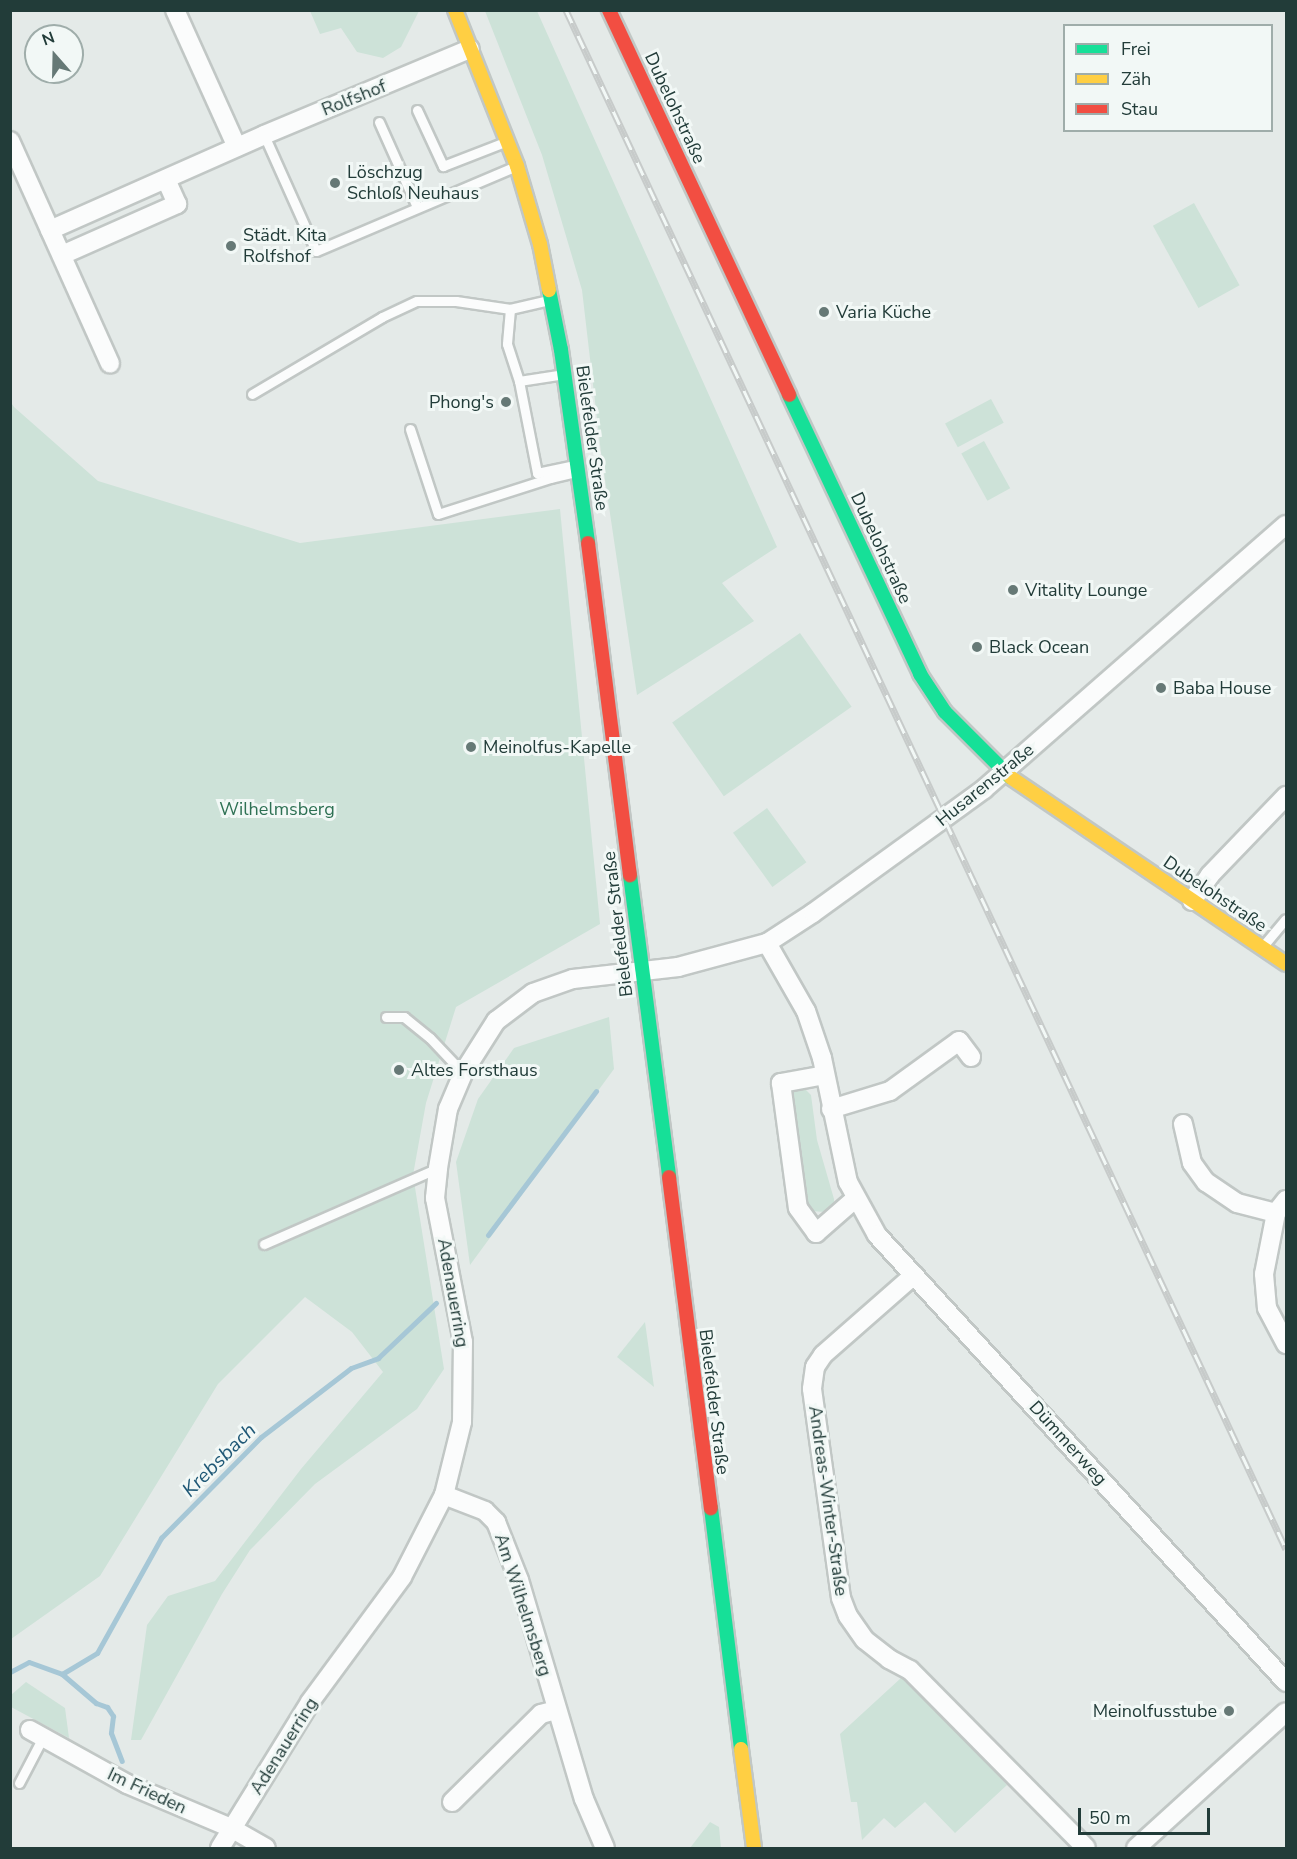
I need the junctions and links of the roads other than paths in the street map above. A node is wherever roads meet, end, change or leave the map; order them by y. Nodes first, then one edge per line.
1 (175, 10) edge
2 (454, 10) edge
3 (609, 10) edge
4 (470, 50) junction
5 (417, 110) dead end
6 (379, 122) dead end
7 (264, 135) junction
8 (10, 141) edge
9 (508, 141) junction
10 (237, 147) junction
11 (517, 166) junction
12 (166, 179) junction
13 (417, 207) junction
14 (50, 230) junction
15 (62, 255) junction
16 (551, 300) junction
17 (510, 309) junction
18 (110, 364) dead end
19 (565, 374) junction
20 (519, 381) junction
21 (252, 394) dead end
22 (410, 429) dead end
23 (579, 468) junction
24 (1287, 525) edge
25 (1003, 773) junction
26 (1287, 796) edge
27 (1192, 901) junction
28 (1287, 919) edge
29 (767, 942) junction
30 (1262, 948) junction
31 (1287, 964) edge
32 (641, 970) junction
33 (386, 1017) dead end
34 (971, 1057) dead end
35 (463, 1073) junction
36 (825, 1075) junction
37 (831, 1108) junction
38 (1184, 1124) dead end
39 (438, 1168) junction
40 (855, 1199) junction
41 (1281, 1207) edge
42 (264, 1244) dead end
43 (914, 1275) junction
44 (1287, 1344) edge
45 (444, 1495) junction
46 (1287, 1682) edge
47 (556, 1710) junction
48 (1287, 1713) edge
49 (36, 1734) joint
50 (19, 1782) dead end
51 (452, 1802) dead end
52 (231, 1828) junction
53 (220, 1848) edge
54 (266, 1848) edge
55 (605, 1848) edge
56 (754, 1848) edge
57 (1086, 1848) edge
58 (1136, 1848) edge

1 - 10 street
2 - 4 main road, Bielefelder Straße
3 - 25 main road, Dubelohstraße
4 - 7 street, Rolfshof
4 - 9 main road, Bielefelder Straße
5 - 9 lane
6 - 13 lane
7 - 10 street, Rolfshof
7 - 13 lane
8 - 14 street
9 - 11 main road, Bielefelder Straße
10 - 12 street, Rolfshof
11 - 13 lane
11 - 16 main road, Bielefelder Straße
12 - 14 street, Rolfshof
12 - 15 street
14 - 15 street
15 - 18 street
16 - 17 lane
16 - 19 main road, Bielefelder Straße
17 - 20 lane
17 - 21 lane
19 - 20 lane
19 - 23 main road, Bielefelder Straße
20 - 23 lane
22 - 23 lane
23 - 32 main road, Bielefelder Straße
24 - 25 street, Husarenstraße
25 - 27 main road, Dubelohstraße
25 - 29 street, Husarenstraße
26 - 27 street
27 - 30 main road, Dubelohstraße
28 - 30 lane
29 - 32 street, Husarenstraße
29 - 36 street, Dümmerweg
30 - 31 main road, Dubelohstraße
32 - 35 street, Adenauerring
32 - 56 main road, Bielefelder Straße
33 - 35 lane
34 - 37 street
35 - 39 street, Adenauerring
36 - 37 street, Dümmerweg
36 - 40 street
37 - 40 street, Dümmerweg
38 - 41 street
39 - 42 lane
39 - 45 street, Adenauerring
40 - 43 street, Dümmerweg
41 - 44 street
43 - 46 street, Dümmerweg
43 - 57 street, Andreas-Winter-Straße
45 - 47 street, Am Wilhelmsberg
45 - 52 street, Adenauerring
47 - 51 street
47 - 55 street, Am Wilhelmsberg
48 - 58 street
49 - 50 lane
49 - 52 street, Im Frieden
52 - 53 street, Adenauerring
52 - 54 street, Im Frieden

